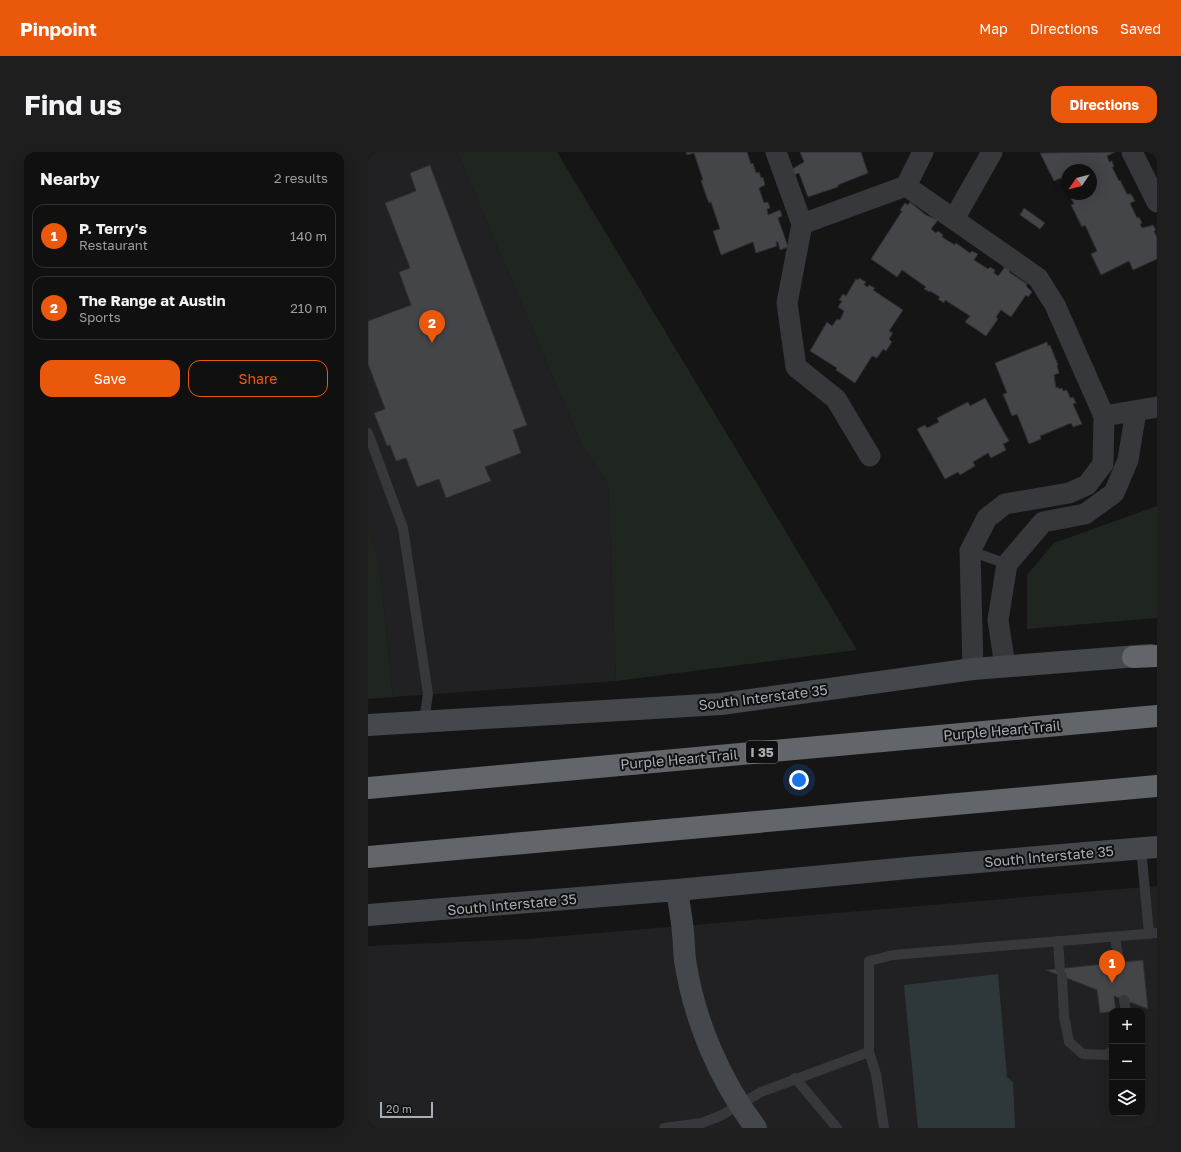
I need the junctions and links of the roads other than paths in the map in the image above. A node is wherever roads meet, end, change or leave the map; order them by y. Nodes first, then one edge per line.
1 (776, 152) edge
2 (923, 152) edge
3 (992, 152) edge
4 (1132, 152) edge
5 (906, 186) junction
6 (1157, 202) edge
7 (954, 219) junction
8 (802, 224) junction
9 (1157, 407) edge
10 (1136, 410) junction
11 (1104, 416) junction
12 (368, 433) edge
13 (870, 456) dead end
14 (1039, 498) junction
15 (1044, 522) junction
16 (970, 551) junction
17 (1007, 564) junction
18 (1157, 655) edge
19 (1133, 658) joint
20 (1005, 666) junction
21 (973, 669) junction
22 (1157, 716) edge
23 (424, 721) junction
24 (368, 725) edge
25 (1157, 786) edge
26 (368, 788) edge
27 (1149, 848) edge
28 (368, 857) edge
29 (677, 890) junction
30 (368, 915) edge
31 (1153, 933) edge
32 (1115, 937) junction
33 (1058, 941) junction
34 (1120, 963) dead end
35 (1124, 1000) dead end
36 (1125, 1008) edge
37 (869, 1052) junction
38 (1109, 1053) edge
39 (795, 1078) junction
40 (738, 1104) junction
41 (664, 1128) edge
42 (756, 1128) edge
43 (837, 1128) edge
44 (884, 1128) edge

1 - 8 street
2 - 5 street
3 - 7 street
4 - 6 street
5 - 7 street
5 - 8 street
7 - 11 street
8 - 13 street
9 - 10 street
10 - 11 street
10 - 15 street
11 - 14 street
12 - 23 lane
14 - 15 lane
14 - 16 street
15 - 17 street
16 - 17 lane
16 - 21 street
17 - 20 street
18 - 19 highway
19 - 20 main road, South Interstate 35
20 - 21 main road, South Interstate 35
21 - 23 main road, South Interstate 35
22 - 26 highway, Purple Heart Trail / I 35
23 - 24 main road, South Interstate 35
25 - 28 highway
27 - 29 main road, South Interstate 35
27 - 31 lane
29 - 30 main road, South Interstate 35
29 - 40 main road
31 - 32 lane
32 - 33 lane
32 - 34 lane
33 - 37 lane
33 - 38 lane
35 - 36 lane
37 - 39 lane
37 - 44 lane
39 - 40 lane
39 - 43 lane
40 - 41 lane
40 - 42 main road

